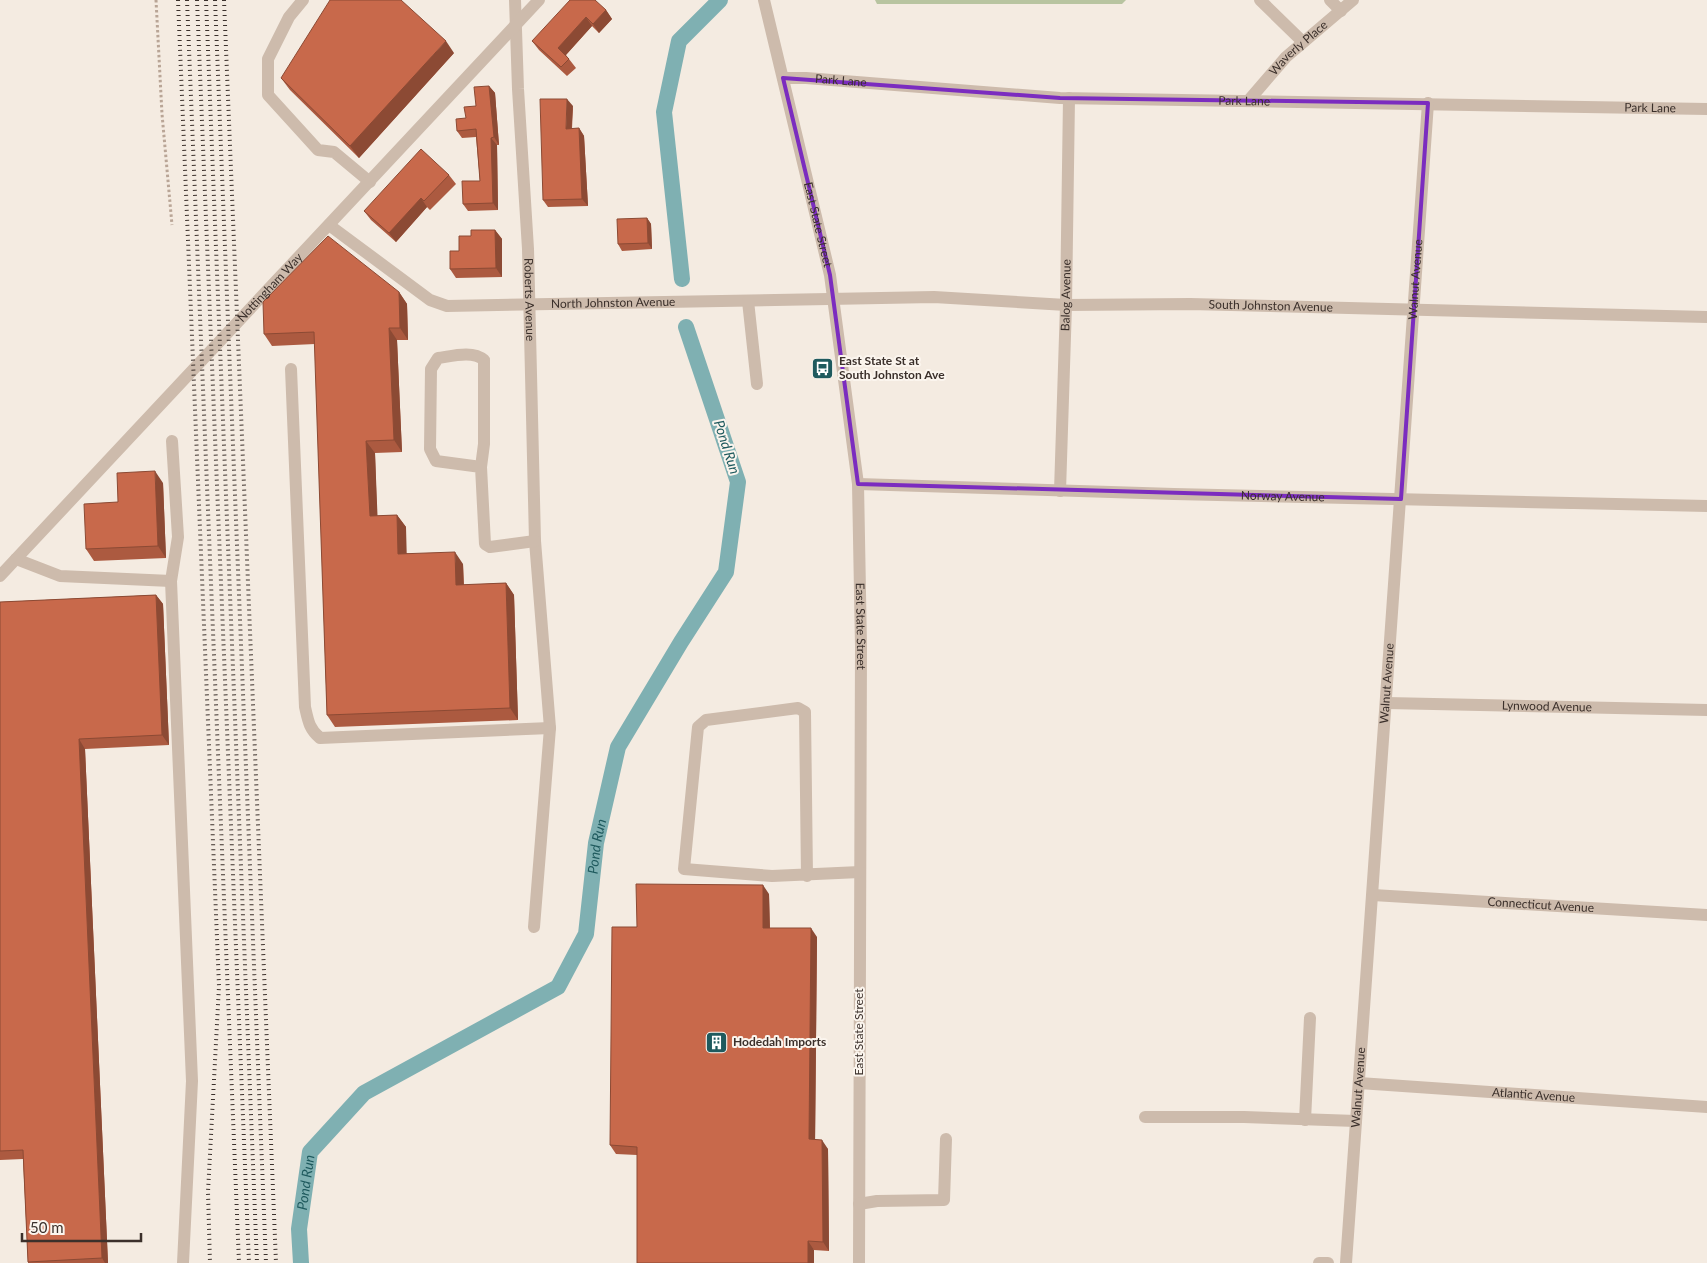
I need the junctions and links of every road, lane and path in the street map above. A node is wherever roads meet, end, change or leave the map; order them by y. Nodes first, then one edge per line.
1 (156, 0) edge
2 (303, 0) edge
3 (515, 0) edge
4 (539, 0) edge
5 (764, 0) edge
6 (1260, 0) edge
7 (1330, 0) edge
8 (1353, 0) edge
9 (1341, 11) junction
10 (516, 25) junction
11 (1303, 42) junction
12 (783, 78) junction
13 (1068, 98) junction
14 (1249, 100) junction
15 (1428, 103) junction
16 (1707, 110) edge
17 (370, 182) junction
18 (172, 225) dead end
19 (329, 225) junction
20 (834, 298) junction
21 (748, 300) junction
22 (529, 305) junction
23 (1066, 305) junction
24 (1414, 310) junction
25 (1707, 317) edge
26 (291, 369) dead end
27 (757, 384) dead end
28 (172, 441) dead end
29 (482, 464) junction
30 (858, 484) junction
31 (1060, 491) junction
32 (1401, 499) junction
33 (1707, 506) edge
34 (535, 541) junction
35 (16, 559) junction
36 (0, 576) edge
37 (171, 581) junction
38 (1387, 703) junction
39 (1707, 710) edge
40 (550, 728) junction
41 (860, 872) junction
42 (807, 876) junction
43 (1373, 894) junction
44 (1707, 915) edge
45 (534, 927) dead end
46 (1310, 1018) dead end
47 (1359, 1083) junction
48 (1707, 1107) edge
49 (1145, 1117) dead end
50 (1305, 1120) junction
51 (1356, 1121) junction
52 (946, 1139) dead end
53 (859, 1204) junction
54 (183, 1263) edge
55 (859, 1263) edge
56 (1319, 1263) edge
57 (1328, 1263) edge
58 (1346, 1263) edge

1 - 18 path
2 - 17 street
3 - 10 street, Roberts Avenue
4 - 10 street, Nottingham Way
5 - 12 street, East State Street
6 - 11 street
7 - 9 street
8 - 9 street, Waverly Place
9 - 11 street, Waverly Place
10 - 17 street, Nottingham Way
10 - 22 street, Roberts Avenue
11 - 14 street, Waverly Place
12 - 13 street, Park Lane
12 - 20 street, East State Street
13 - 14 street, Park Lane
13 - 23 street, Balog Avenue
14 - 15 street, Park Lane
15 - 16 street, Park Lane
15 - 24 street, Walnut Avenue
17 - 19 street, Nottingham Way
19 - 22 street, North Johnston Avenue
19 - 35 street, Nottingham Way
20 - 21 street, North Johnston Avenue
20 - 23 street, South Johnston Avenue
20 - 30 street, East State Street
21 - 22 street, North Johnston Avenue
21 - 27 street
22 - 34 street, Roberts Avenue
23 - 24 street, South Johnston Avenue
23 - 31 street, Balog Avenue
24 - 25 street, South Johnston Avenue
24 - 32 street, Walnut Avenue
26 - 40 street
28 - 37 street
29 - 29 street
29 - 34 street
30 - 31 street, Norway Avenue
30 - 41 street, East State Street
31 - 32 street, Norway Avenue
32 - 33 street, Norway Avenue
32 - 38 street, Walnut Avenue
34 - 40 street, Roberts Avenue
35 - 36 street, Nottingham Way
35 - 37 street
37 - 54 street
38 - 39 street, Lynwood Avenue
38 - 43 street, Walnut Avenue
40 - 45 street, Roberts Avenue
41 - 42 street
41 - 53 street, East State Street
42 - 42 street
43 - 44 street, Connecticut Avenue
43 - 47 street, Walnut Avenue
46 - 50 street
47 - 48 street, Atlantic Avenue
47 - 51 street, Walnut Avenue
49 - 50 street
50 - 51 street
51 - 58 street, Walnut Avenue
52 - 53 street
53 - 55 street, East State Street
56 - 57 street

